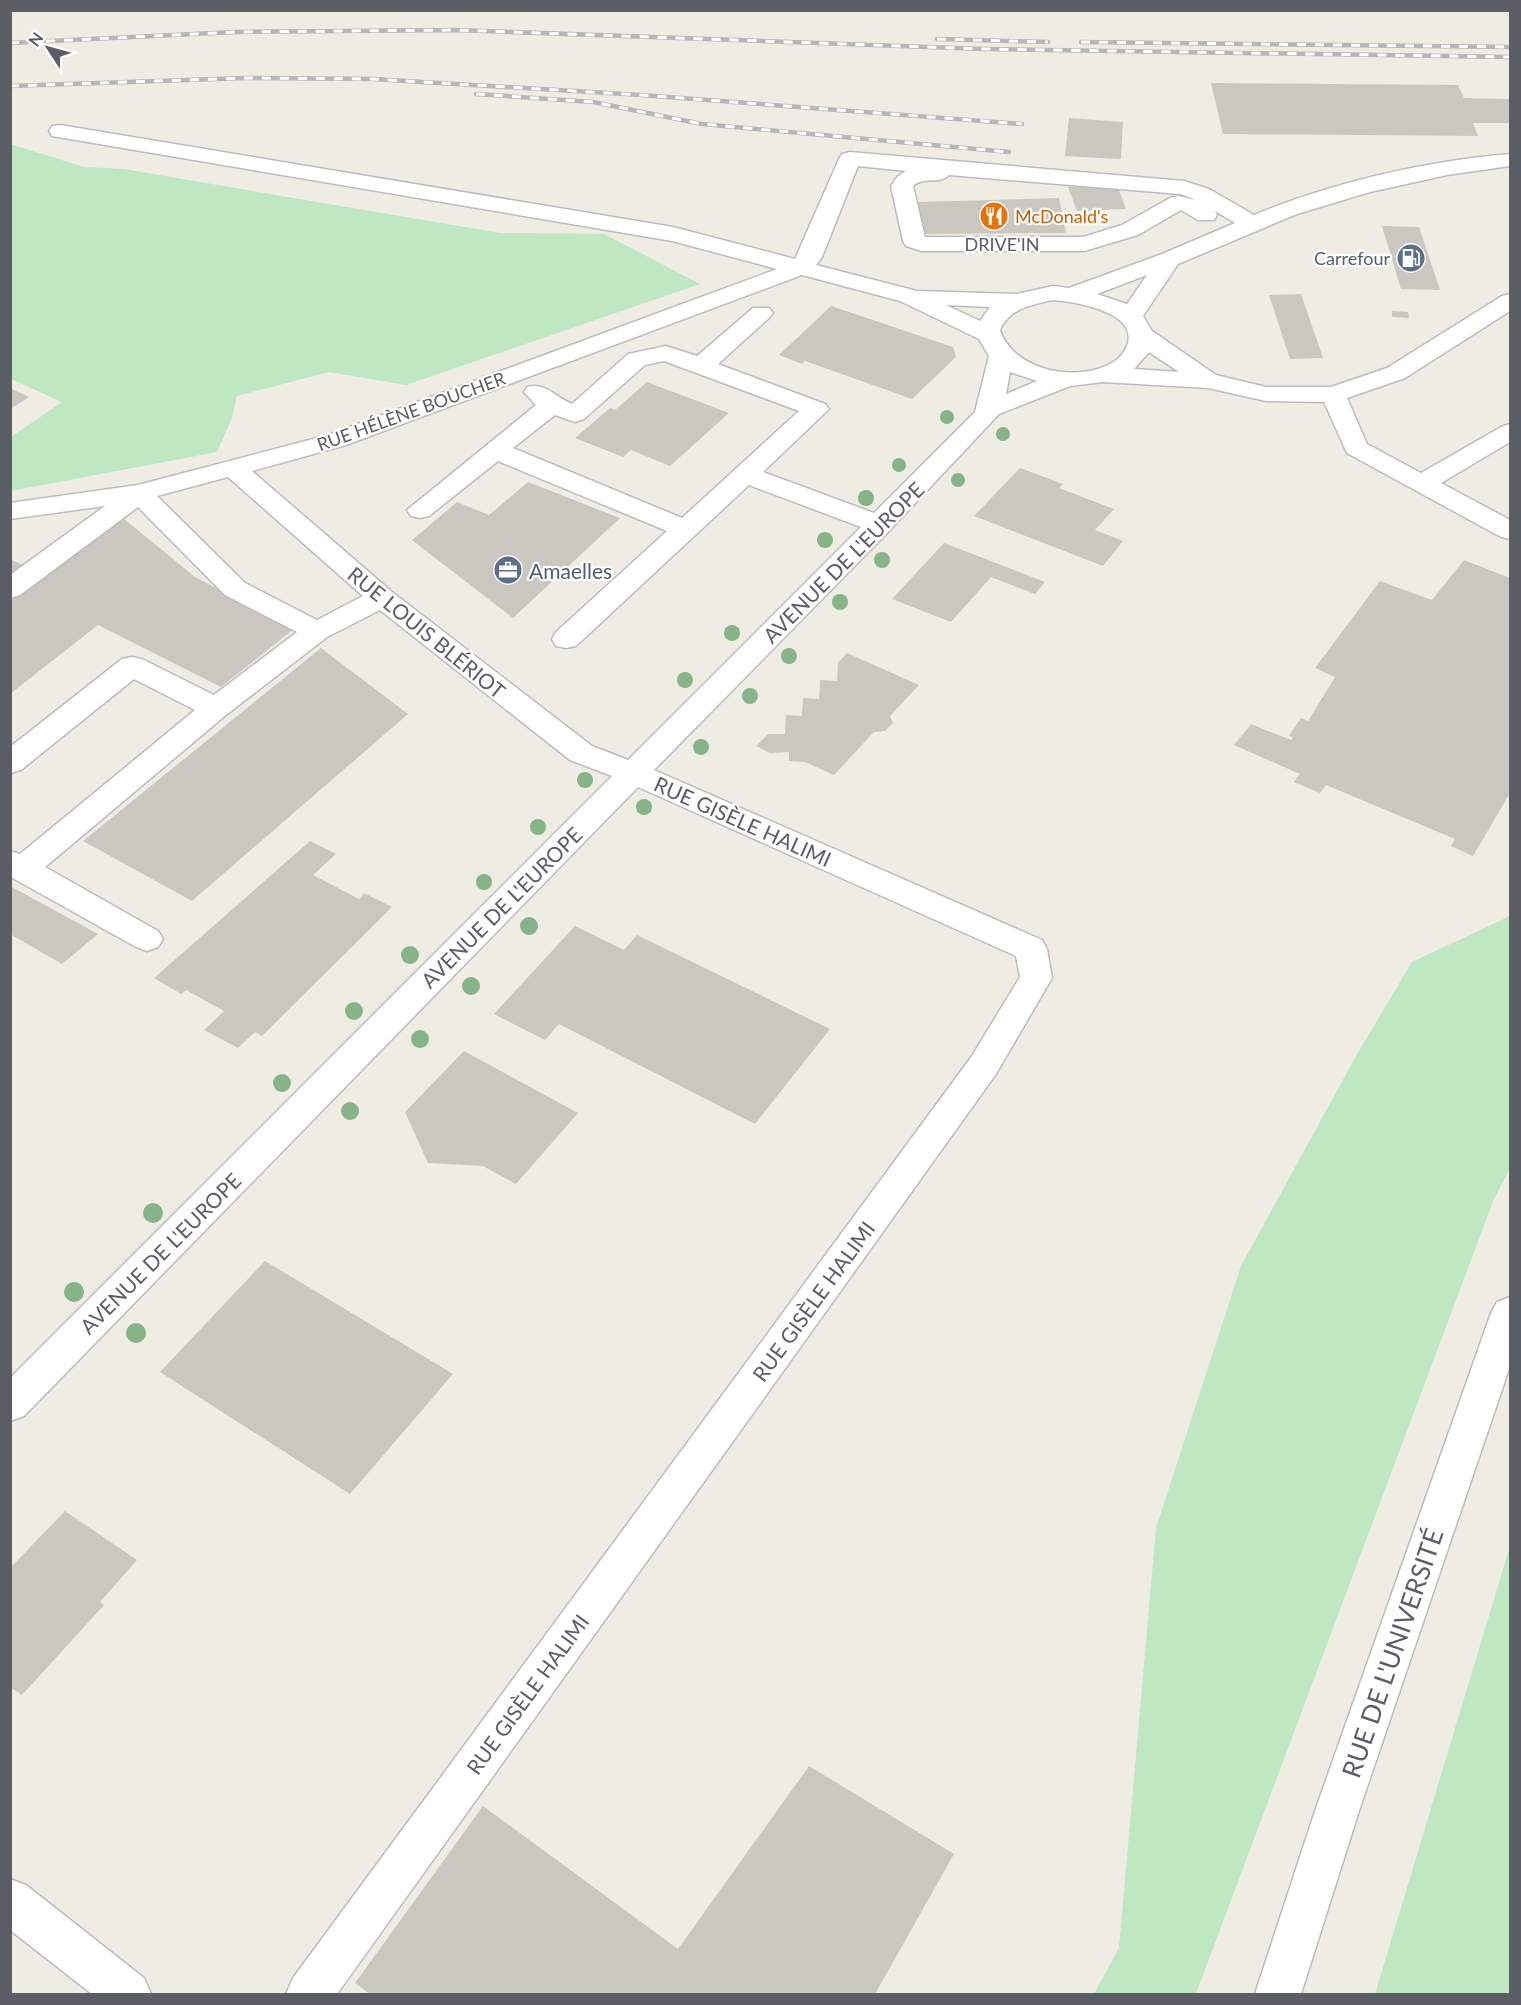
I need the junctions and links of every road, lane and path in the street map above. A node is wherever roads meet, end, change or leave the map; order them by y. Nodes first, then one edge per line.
1 (60, 131) dead end
2 (1510, 160) edge
3 (1001, 174) junction
4 (1244, 227) junction
5 (1170, 259) junction
6 (800, 268) junction
7 (1074, 294) junction
8 (908, 296) junction
9 (1015, 300) junction
10 (1510, 301) edge
11 (761, 313) dead end
12 (1135, 326) junction
13 (987, 334) junction
14 (1001, 357) junction
15 (701, 366) junction
16 (514, 373) junction
17 (1103, 375) junction
18 (1064, 379) junction
19 (1208, 381) junction
20 (1333, 395) junction
21 (552, 405) junction
22 (990, 409) junction
23 (1510, 432) edge
24 (495, 450) junction
25 (234, 469) junction
26 (745, 474) junction
27 (1422, 483) junction
28 (139, 493) junction
29 (420, 510) dead end
30 (10, 511) edge
31 (880, 525) junction
32 (686, 529) junction
33 (1510, 531) edge
34 (10, 589) edge
35 (382, 598) junction
36 (317, 631) junction
37 (566, 639) dead end
38 (216, 708) junction
39 (10, 763) edge
40 (634, 773) junction
41 (16, 866) edge
42 (147, 939) dead end
43 (1510, 1313) edge
44 (10, 1404) edge
45 (10, 1901) edge
46 (128, 1995) edge
47 (309, 1995) edge
48 (1278, 1995) edge

1 - 6 street
2 - 4 street
3 - 4 street
3 - 4 street, DRIVE'IN
3 - 6 street
4 - 5 street
5 - 7 street
5 - 12 street
6 - 8 street
6 - 16 street, RUE HÉLÈNE BOUCHER
7 - 9 street
7 - 12 street
8 - 9 street
8 - 13 street
9 - 13 street
10 - 20 street
11 - 15 street
12 - 17 street
12 - 19 street
13 - 14 street
14 - 18 street
14 - 22 street
15 - 21 street
15 - 26 street
16 - 21 street
16 - 25 street, RUE HÉLÈNE BOUCHER
17 - 18 street
17 - 19 street
18 - 22 street, AVENUE DE L'EUROPE
19 - 20 street
20 - 27 street
21 - 24 street
22 - 31 street, AVENUE DE L'EUROPE
23 - 27 street
24 - 29 street
24 - 32 street
25 - 28 street, RUE HÉLÈNE BOUCHER
25 - 35 street, RUE LOUIS BLÉRIOT
26 - 31 street
26 - 32 street
27 - 33 street
28 - 30 street, RUE HÉLÈNE BOUCHER
28 - 34 street
28 - 36 street
31 - 40 street, AVENUE DE L'EUROPE
32 - 37 street
35 - 36 street
35 - 40 street, RUE LOUIS BLÉRIOT
36 - 38 street
38 - 39 street
38 - 41 street
40 - 44 street, AVENUE DE L'EUROPE
40 - 47 street, RUE GISÈLE HALIMI
41 - 42 street
43 - 48 street, RUE DE L'UNIVERSITÉ
45 - 46 street

